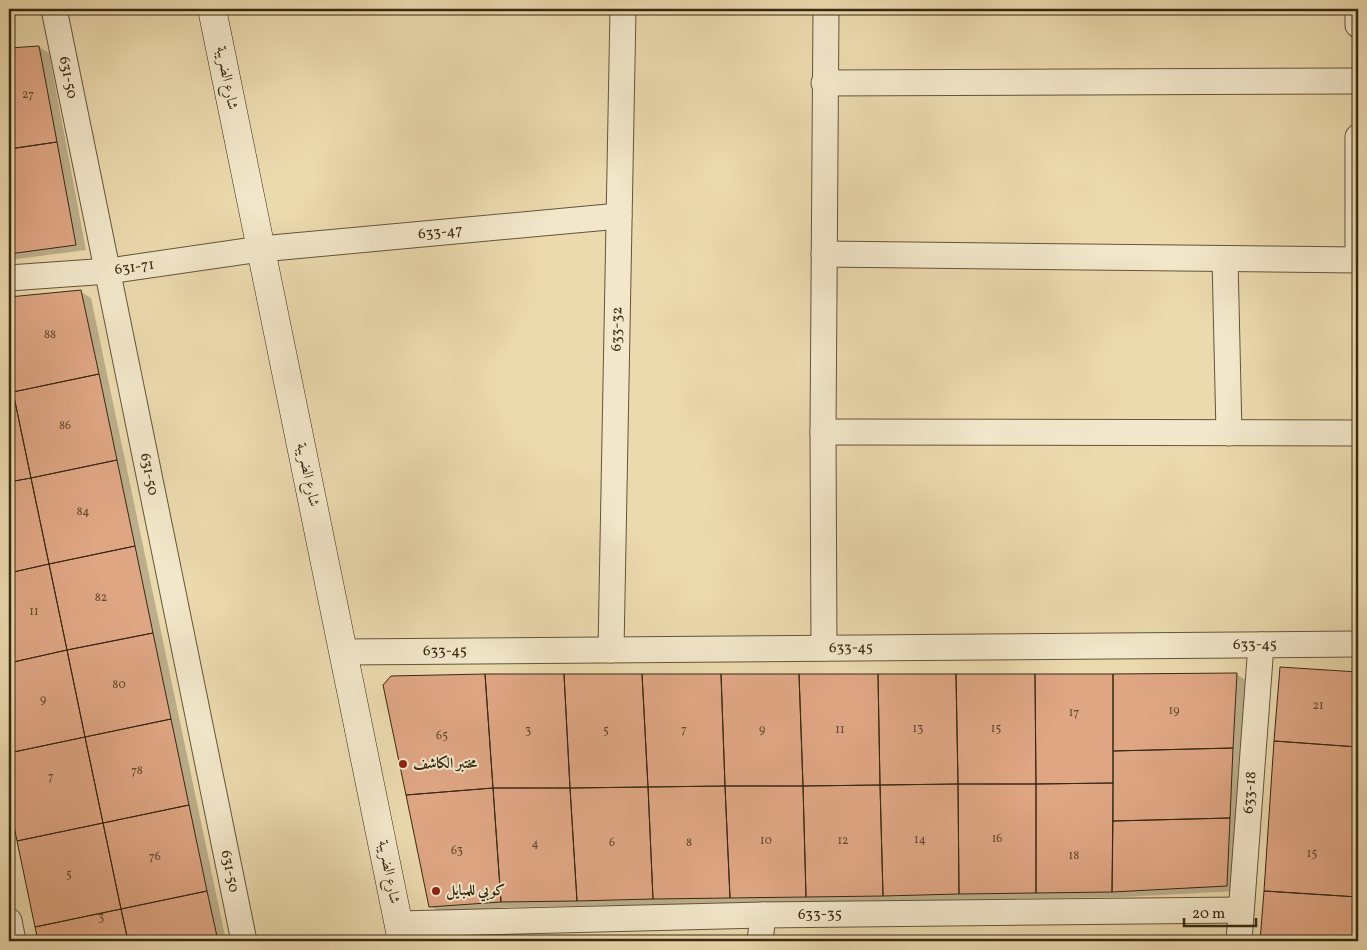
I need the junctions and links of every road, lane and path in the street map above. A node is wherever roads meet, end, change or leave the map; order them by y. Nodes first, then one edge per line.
1 (54, 9) edge
2 (212, 9) edge
3 (622, 9) edge
4 (826, 9) edge
5 (1358, 9) edge
6 (1358, 25) edge
7 (1358, 81) edge
8 (824, 83) junction
9 (1358, 136) edge
10 (619, 216) junction
11 (260, 249) junction
12 (824, 254) junction
13 (1226, 259) junction
14 (1358, 260) edge
15 (109, 270) junction
16 (9, 278) edge
17 (823, 432) junction
18 (1229, 433) junction
19 (1358, 433) edge
20 (1358, 644) edge
21 (1261, 645) junction
22 (824, 648) junction
23 (611, 650) junction
24 (344, 652) junction
25 (1241, 910) junction
26 (763, 915) junction
27 (9, 921) edge
28 (400, 933) edge
29 (13, 941) edge
30 (244, 941) edge
31 (760, 941) edge
32 (1239, 941) edge

1 - 15 street, 631-50
2 - 11 street, شارع الضريبة
3 - 10 street, 633-32
4 - 8 street
5 - 6 street
7 - 8 street
8 - 12 street
9 - 14 street
10 - 11 street, 633-47
10 - 23 street, 633-32
11 - 15 street, 631-71
11 - 24 street, شارع الضريبة
12 - 13 street
12 - 17 street
13 - 14 street
13 - 18 street
15 - 16 street, 631-71
15 - 30 street, 631-50
17 - 18 street
17 - 22 street
18 - 19 street
20 - 21 street, 633-45
21 - 22 street, 633-45
21 - 25 street, 633-18
22 - 23 street, 633-45
23 - 24 street, 633-45
24 - 28 street, شارع الضريبة
25 - 26 street, 633-35
25 - 32 street, 633-18
26 - 28 street, 633-35
26 - 31 street
27 - 29 street

